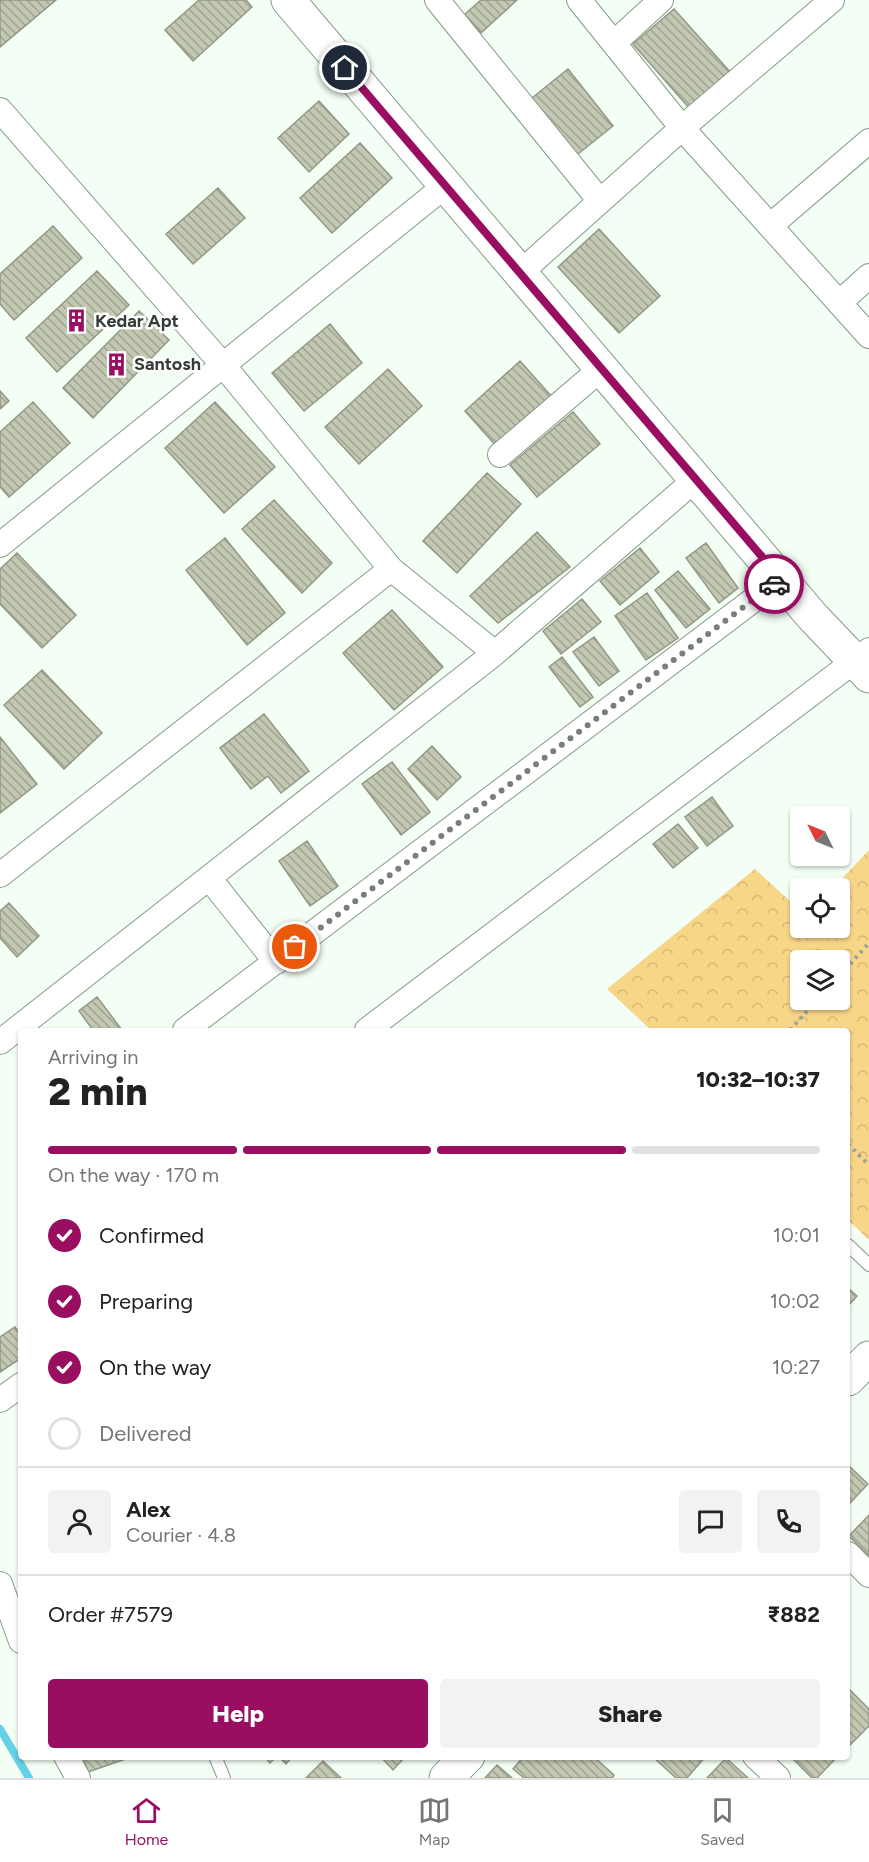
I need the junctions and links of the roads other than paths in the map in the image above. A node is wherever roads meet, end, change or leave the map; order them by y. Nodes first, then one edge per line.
1 (288, 0) edge
2 (437, 0) edge
3 (579, 0) edge
4 (661, 0) edge
5 (832, 0) edge
6 (614, 43) junction
7 (0, 110) edge
8 (682, 128) junction
9 (869, 141) edge
10 (446, 186) junction
11 (600, 201) junction
12 (770, 226) junction
13 (521, 272) junction
14 (869, 276) edge
15 (839, 303) junction
16 (869, 336) edge
17 (223, 366) junction
18 (602, 368) junction
19 (500, 455) dead end
20 (696, 479) junction
21 (3, 536) edge
22 (390, 569) junction
23 (781, 579) junction
24 (495, 653) junction
25 (865, 662) edge
26 (0, 875) edge
27 (209, 878) junction
28 (276, 962) junction
29 (188, 1028) edge
30 (370, 1028) edge
31 (0, 1042) edge
32 (850, 1247) edge
33 (869, 1265) edge
34 (869, 1358) edge
35 (850, 1377) edge
36 (18, 1387) edge
37 (0, 1400) edge
38 (850, 1556) edge
39 (869, 1575) edge
40 (0, 1584) edge
41 (18, 1633) edge
42 (68, 1760) edge
43 (217, 1760) edge
44 (464, 1760) edge
45 (759, 1760) edge
46 (78, 1778) edge
47 (224, 1778) edge
48 (446, 1778) edge
49 (778, 1778) edge

1 - 10 street
2 - 11 street
3 - 6 street
4 - 6 street
5 - 8 street
6 - 8 street
7 - 17 street
8 - 11 street
8 - 12 street
9 - 12 street
10 - 13 street
10 - 17 street
11 - 13 street
12 - 15 street
13 - 18 street
14 - 15 street
15 - 16 street
17 - 21 street
17 - 22 street
18 - 19 street
18 - 20 street
20 - 23 street
20 - 24 street
22 - 24 street
22 - 26 street
23 - 25 street
23 - 28 street
24 - 27 street
25 - 30 street
27 - 28 street
27 - 31 street
28 - 29 street
32 - 33 lane
34 - 35 street
36 - 37 street
38 - 39 street
40 - 41 street
42 - 46 street
43 - 47 lane
44 - 48 street
45 - 49 street

